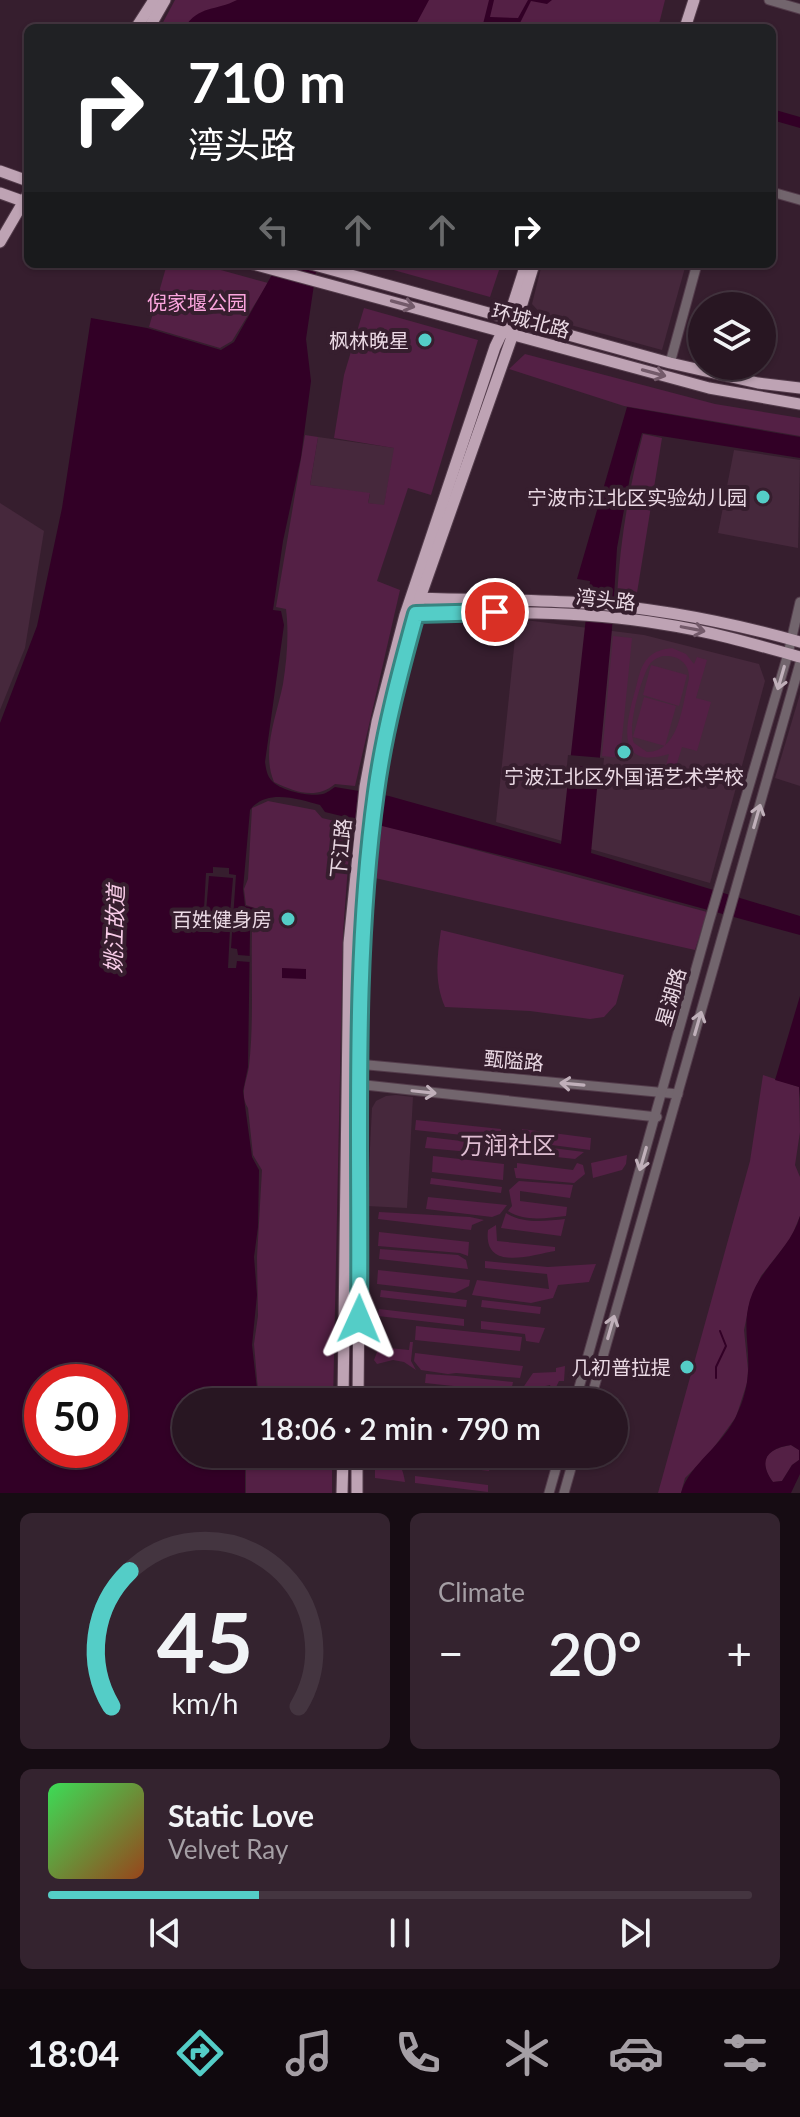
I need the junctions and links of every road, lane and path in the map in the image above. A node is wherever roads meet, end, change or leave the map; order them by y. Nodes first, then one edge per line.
1 (154, 0) edge
2 (165, 0) edge
3 (694, 0) edge
4 (769, 0) edge
5 (800, 9) edge
6 (139, 24) edge
7 (151, 24) edge
8 (686, 24) edge
9 (0, 171) edge
10 (24, 180) edge
11 (0, 193) edge
12 (776, 193) edge
13 (800, 200) edge
14 (24, 202) edge
15 (24, 207) edge
16 (0, 242) edge
17 (267, 268) edge
18 (325, 268) edge
19 (525, 268) edge
20 (532, 268) edge
21 (696, 268) edge
22 (510, 327) junction
23 (670, 363) junction
24 (800, 388) edge
25 (800, 404) edge
26 (415, 598) junction
27 (800, 602) edge
28 (584, 609) junction
29 (617, 612) junction
30 (410, 614) junction
31 (796, 641) edge
32 (794, 655) edge
33 (800, 663) edge
34 (354, 1064) junction
35 (670, 1064) junction
36 (685, 1067) junction
37 (347, 1083) junction
38 (360, 1085) junction
39 (662, 1092) junction
40 (678, 1094) junction
41 (655, 1117) junction
42 (671, 1118) junction
43 (343, 1388) edge
44 (358, 1388) edge
45 (579, 1388) edge
46 (594, 1388) edge
47 (343, 1468) edge
48 (357, 1468) edge
49 (556, 1468) edge
50 (571, 1468) edge
51 (342, 1493) edge
52 (357, 1493) edge
53 (549, 1493) edge
54 (564, 1493) edge

1 - 6 main road
2 - 7 main road
3 - 8 main road
4 - 5 street
9 - 10 main road
11 - 14 main road
12 - 13 street
15 - 16 main road
17 -> 22 main road, 环城北路
18 - 22 main road, 环城北路
19 - 22 main road
20 - 22 main road
21 - 23 street
22 - 23 main road, 环城北路
22 -> 25 main road, 环城北路
22 - 26 main road, 下江路
23 - 24 main road, 环城北路
26 - 28 main road, 湾头路
26 - 30 main road, 下江路
27 - 31 street, 星湖路
28 - 29 main road, 湾头路
28 - 30 main road, 湾头路
29 - 31 main road, 湾头路
29 -> 32 main road, 湾头路
30 - 34 main road, 下江路
31 - 32 street, 星湖路
32 -> 35 street, 星湖路
36 -> 33 street, 星湖路
34 - 37 main road, 下江路
34 - 38 main road, 下江路
39 -> 34 street, 甄隘路
35 - 36 street
35 - 39 street, 星湖路
36 - 40 street, 星湖路
37 - 38 street, 甄隘路
37 - 43 main road, 下江路
38 -> 41 street, 甄隘路
38 - 44 main road, 下江路
39 - 40 street, 甄隘路
39 - 41 street, 星湖路
40 - 42 street, 星湖路
41 - 42 street, 甄隘路
41 -> 45 street, 星湖路
46 -> 42 street, 星湖路
47 - 51 main road
48 - 52 main road
49 - 53 street
50 - 54 street

